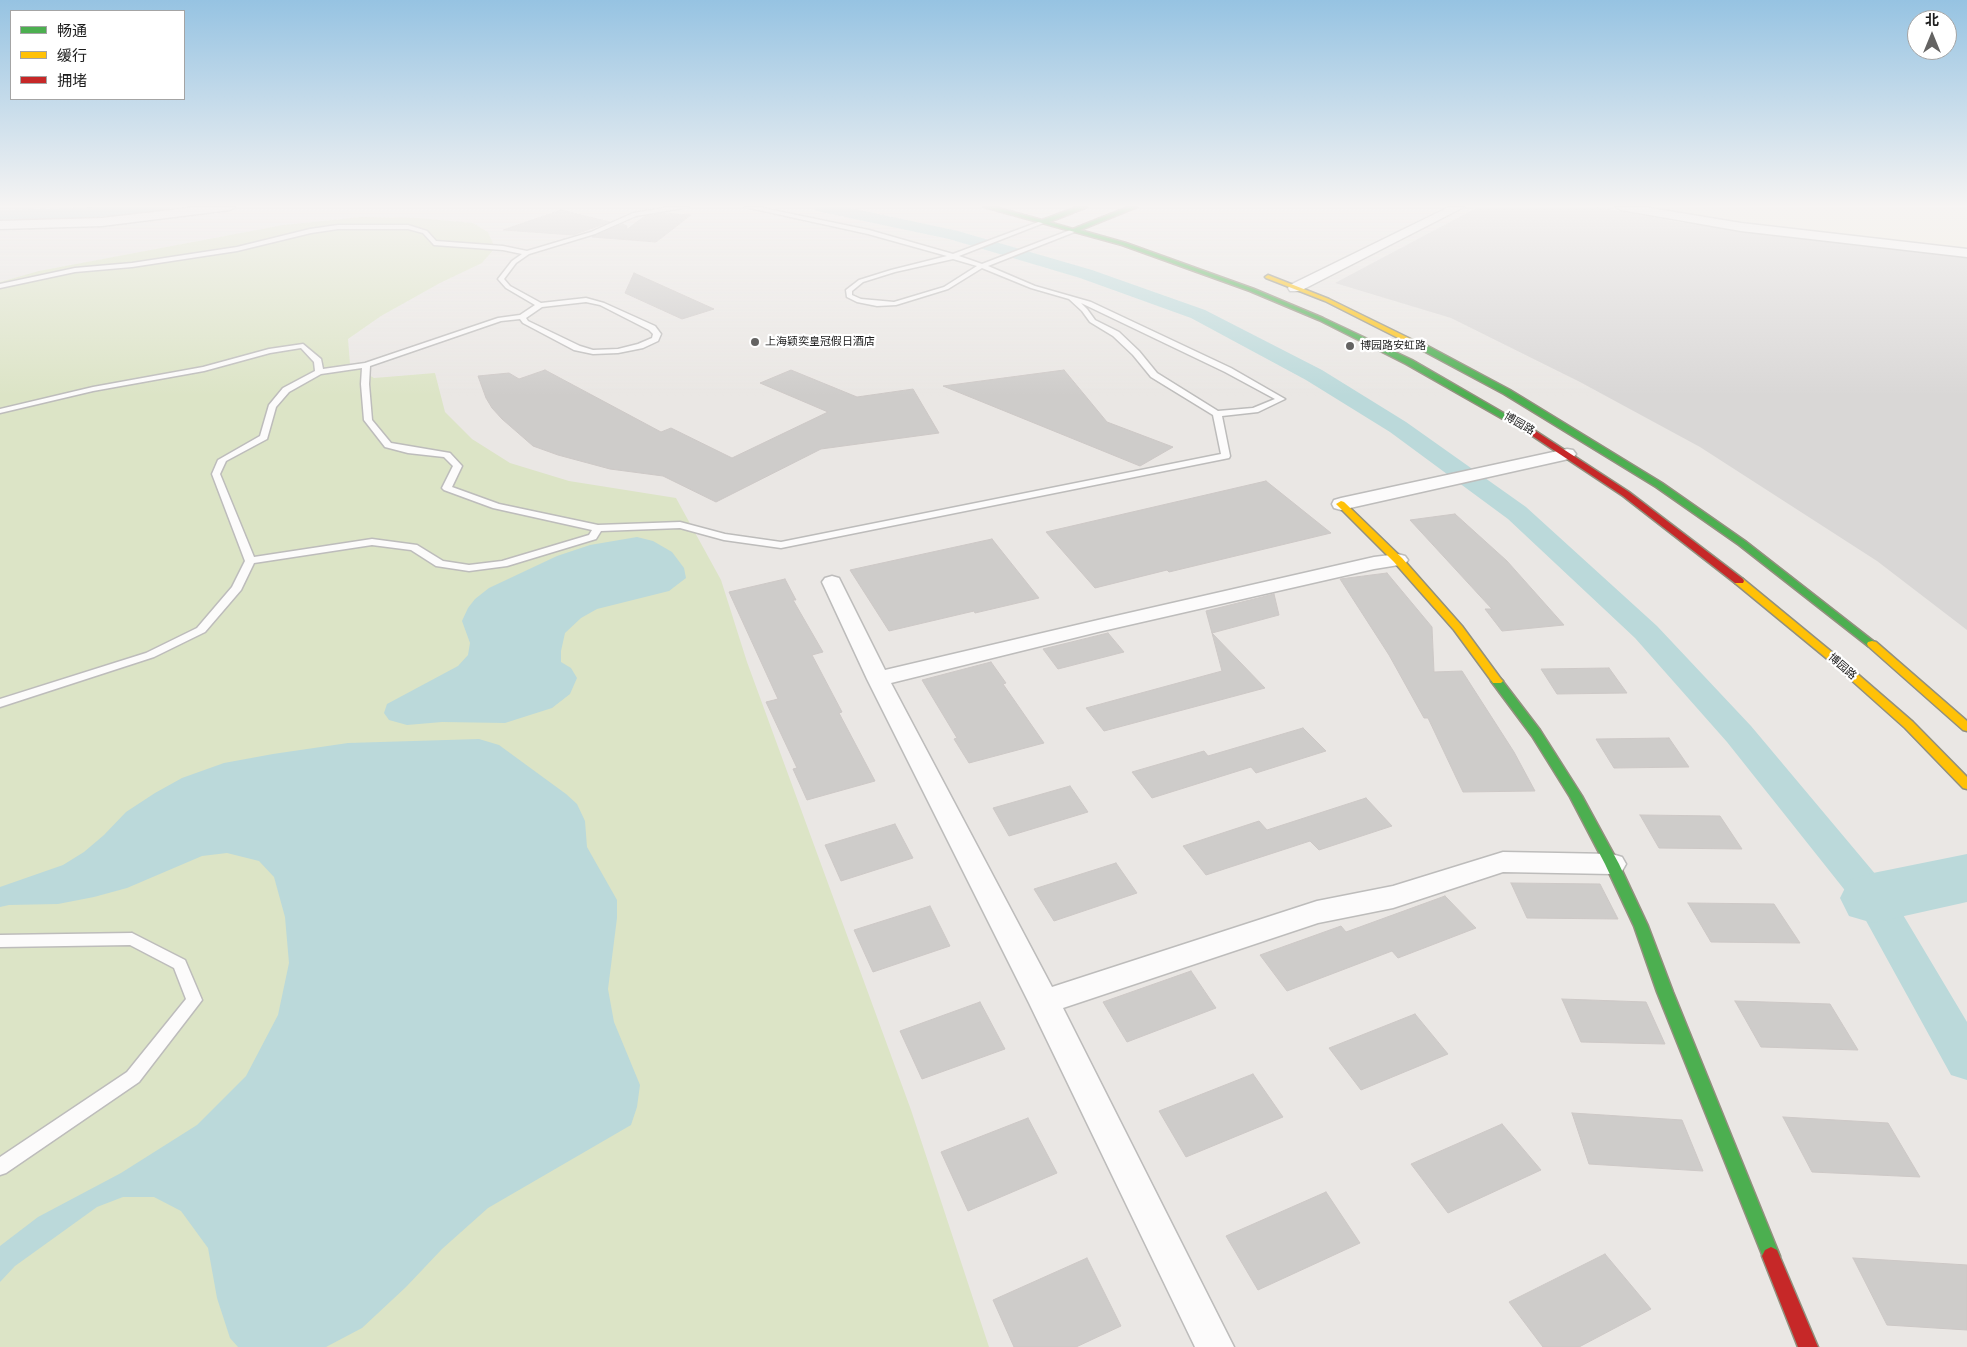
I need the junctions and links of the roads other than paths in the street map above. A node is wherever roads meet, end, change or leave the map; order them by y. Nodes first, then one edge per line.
1 (77, 270) edge
2 (508, 270) edge
3 (898, 270) edge
4 (976, 270) edge
5 (993, 270) edge
6 (1198, 270) edge
7 (1332, 270) edge
8 (1259, 274) dead end
9 (0, 286) edge
10 (1295, 288) junction
11 (1072, 299) junction
12 (540, 305) junction
13 (522, 317) junction
14 (366, 365) junction
15 (318, 372) junction
16 (0, 411) edge
17 (1217, 414) junction
18 (1567, 454) junction
19 (1341, 504) joint
20 (598, 528) junction
21 (1398, 560) junction
22 (250, 561) junction
23 (832, 582) dead end
24 (878, 679) junction
25 (0, 703) edge
26 (1967, 727) edge
27 (1967, 785) edge
28 (1612, 864) junction
29 (0, 941) edge
30 (1044, 1002) junction
31 (0, 1167) edge
32 (1215, 1347) edge
33 (1808, 1347) edge

1 - 9 lane
2 - 12 lane
3 - 4 lane
5 - 11 lane
6 - 18 main road, 博园路
7 - 10 street
8 - 10 main road, 博园路
10 - 26 main road, 博园路
11 - 17 lane
11 - 17 lane
12 - 13 lane
12 - 13 lane
13 - 14 lane
14 - 15 lane
14 - 20 lane
15 - 16 lane
15 - 22 lane
17 - 20 lane
18 - 19 street
18 - 27 main road, 博园路
19 - 21 main road
20 - 22 lane
21 - 24 street
21 - 28 main road
22 - 25 lane
23 - 24 street
24 - 30 street
28 - 30 street
28 - 33 main road
29 - 31 lane
30 - 32 street

